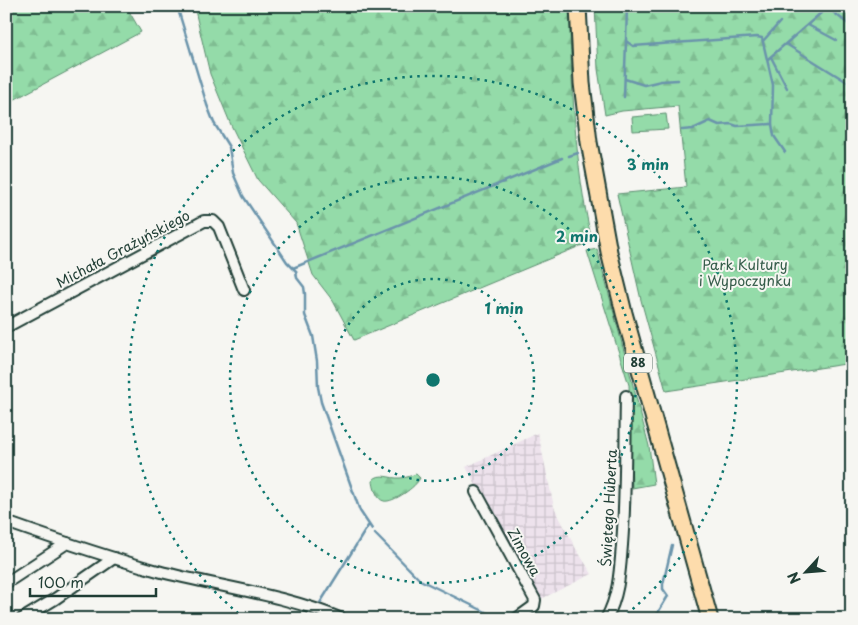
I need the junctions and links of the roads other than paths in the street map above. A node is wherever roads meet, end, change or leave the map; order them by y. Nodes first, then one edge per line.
1 (578, 6) edge
2 (244, 290) dead end
3 (6, 326) edge
4 (626, 396) dead end
5 (476, 492) dead end
6 (6, 522) edge
7 (67, 543) junction
8 (114, 558) junction
9 (6, 583) edge
10 (22, 619) edge
11 (342, 619) edge
12 (516, 619) edge
13 (606, 619) edge
14 (710, 619) edge

1 - 14 main road, 88
2 - 3 street, Michała Grażyńskiego
4 - 13 street, Świętego Huberta
5 - 12 street, Zimowa
6 - 7 street
7 - 8 street
7 - 9 street
8 - 10 street
8 - 11 street

